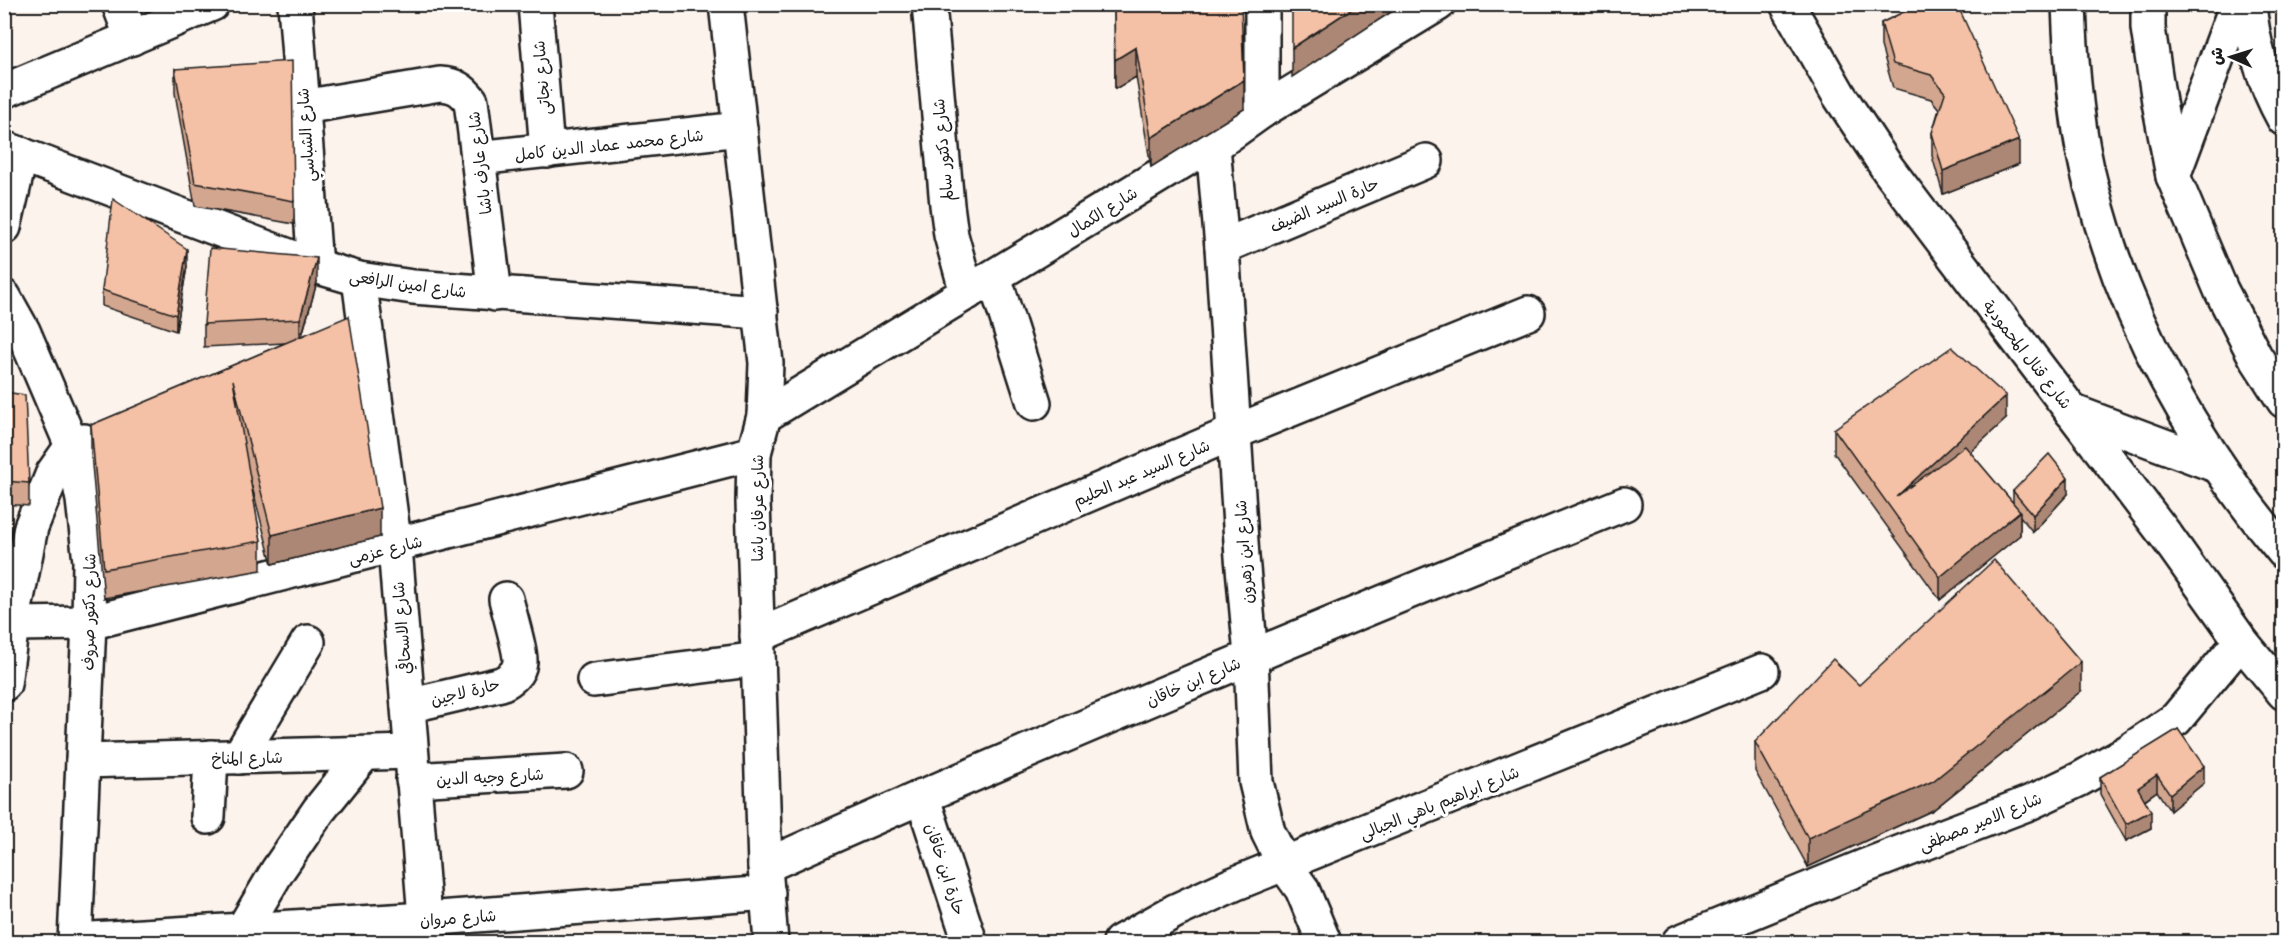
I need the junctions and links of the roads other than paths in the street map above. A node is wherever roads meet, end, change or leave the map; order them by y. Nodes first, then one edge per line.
1 (119, 4) edge
2 (212, 4) edge
3 (295, 4) edge
4 (535, 4) edge
5 (726, 4) edge
6 (929, 4) edge
7 (1262, 4) edge
8 (1438, 4) edge
9 (1786, 4) edge
10 (2069, 4) edge
11 (2148, 4) edge
12 (2237, 4) edge
13 (2249, 4) edge
14 (132, 38) junction
15 (4, 91) edge
16 (303, 107) junction
17 (1262, 111) junction
18 (2283, 119) edge
19 (740, 129) junction
20 (1203, 139) junction
21 (13, 151) edge
22 (547, 151) junction
23 (478, 158) junction
24 (1426, 161) dead end
25 (2173, 176) junction
26 (4, 227) edge
27 (1222, 247) junction
28 (315, 266) junction
29 (359, 279) junction
30 (981, 285) junction
31 (495, 294) junction
32 (4, 297) edge
33 (761, 312) junction
34 (1528, 313) dead end
35 (366, 327) junction
36 (333, 340) edge
37 (2283, 401) edge
38 (1034, 403) dead end
39 (2072, 411) junction
40 (764, 416) junction
41 (116, 429) edge
42 (1235, 432) junction
43 (72, 446) junction
44 (754, 453) junction
45 (2218, 466) junction
46 (1624, 504) dead end
47 (18, 525) edge
48 (395, 547) junction
49 (2283, 552) edge
50 (506, 599) dead end
51 (89, 623) junction
52 (12, 624) junction
53 (2241, 641) junction
54 (308, 642) dead end
55 (758, 648) junction
56 (1251, 656) junction
57 (1762, 671) dead end
58 (594, 680) dead end
59 (4, 684) edge
60 (2283, 693) edge
61 (408, 706) junction
62 (364, 754) junction
63 (225, 757) junction
64 (83, 761) junction
65 (412, 766) junction
66 (566, 771) dead end
67 (922, 796) junction
68 (208, 817) dead end
69 (1284, 864) junction
70 (767, 880) junction
71 (243, 931) junction
72 (426, 931) edge
73 (205, 937) edge
74 (75, 941) edge
75 (771, 942) edge
76 (970, 942) edge
77 (1120, 942) edge
78 (1324, 942) edge
79 (1679, 942) edge

1 - 14 street
2 - 14 street
3 - 16 street, شارع الشباسي
4 - 22 street, شارع نجاتى
5 - 19 street, شارع عرفان باشا
6 - 30 street, شارع دكتور سالم
7 - 17 street
8 - 17 street, شارع الكمال
9 - 39 street, شارع قنال المحمودية
10 - 45 street
11 - 25 street
12 - 25 street
13 - 18 street
14 - 15 street
16 - 23 street, شارع عارف باشا
16 - 28 street, شارع الشباسي
17 - 20 street, شارع الكمال
19 - 22 street, شارع محمد عماد الدين كامل
19 - 33 street, شارع عرفان باشا
20 - 27 street, شارع ابن زهرون
20 - 30 street, شارع الكمال
21 - 26 street
21 - 28 street, شارع امين الرافعى
22 - 23 street, شارع محمد عماد الدين كامل
23 - 31 street, شارع عارف باشا
24 - 27 street, حارة السيد الضيف
25 - 37 street
27 - 42 street, شارع ابن زهرون
28 - 29 street, شارع امين الرافعى
29 - 31 street, شارع امين الرافعى
29 - 35 street, شارع الاسحاقي
30 - 38 street, شارع دكتور سالم
30 - 40 street, شارع الكمال
31 - 33 street, شارع امين الرافعى
32 - 43 street, شارع دكتور صروف
33 - 40 street, شارع عرفان باشا
34 - 42 street, شارع السيد عبد الحليم
35 - 36 street
35 - 48 street, شارع الاسحاقي
39 - 45 street
39 - 53 street, شارع قنال المحمودية
40 - 44 street, شارع عرفان باشا
41 - 43 street
42 - 55 street, شارع السيد عبد الحليم
42 - 56 street, شارع ابن زهرون
43 - 47 street
43 - 51 street, شارع دكتور صروف
44 - 48 street, شارع عزمى
44 - 55 street, شارع عرفان باشا
45 - 49 street
46 - 56 street, شارع ابن خاقان
47 - 52 street
48 - 51 street, شارع عزمى
48 - 61 street, شارع الاسحاقي
50 - 61 street, حارة لاجين
51 - 52 street, شارع عزمى
51 - 64 street, شارع دكتور صروف
52 - 59 street
53 - 60 street, شارع قنال المحمودية
53 - 79 street, شارع الامير مصطفى
54 - 63 street
55 - 58 street, شارع السيد عبد الحليم
55 - 70 street, شارع عرفان باشا
56 - 67 street, شارع ابن خاقان
56 - 69 street, شارع ابن زهرون
57 - 69 street, شارع ابراهيم باهي الجبالى
61 - 65 street, شارع الاسحاقي
62 - 63 street, شارع المناخ
62 - 65 street, شارع المناخ
62 - 71 street
63 - 64 street, شارع المناخ
63 - 68 street
64 - 74 street, شارع دكتور صروف
65 - 66 street, شارع وجيه الدين
65 - 72 street, شارع الاسحاقي
67 - 70 street, شارع ابن خاقان
67 - 76 street, حارة ابن خاقان
69 - 77 street, شارع ابراهيم باهي الجبالى
69 - 78 street, شارع ابن زهرون
70 - 72 street, شارع مروان
70 - 75 street, شارع عرفان باشا
71 - 72 street, شارع مروان
71 - 73 street, شارع مروان
73 - 74 street, شارع مروان

